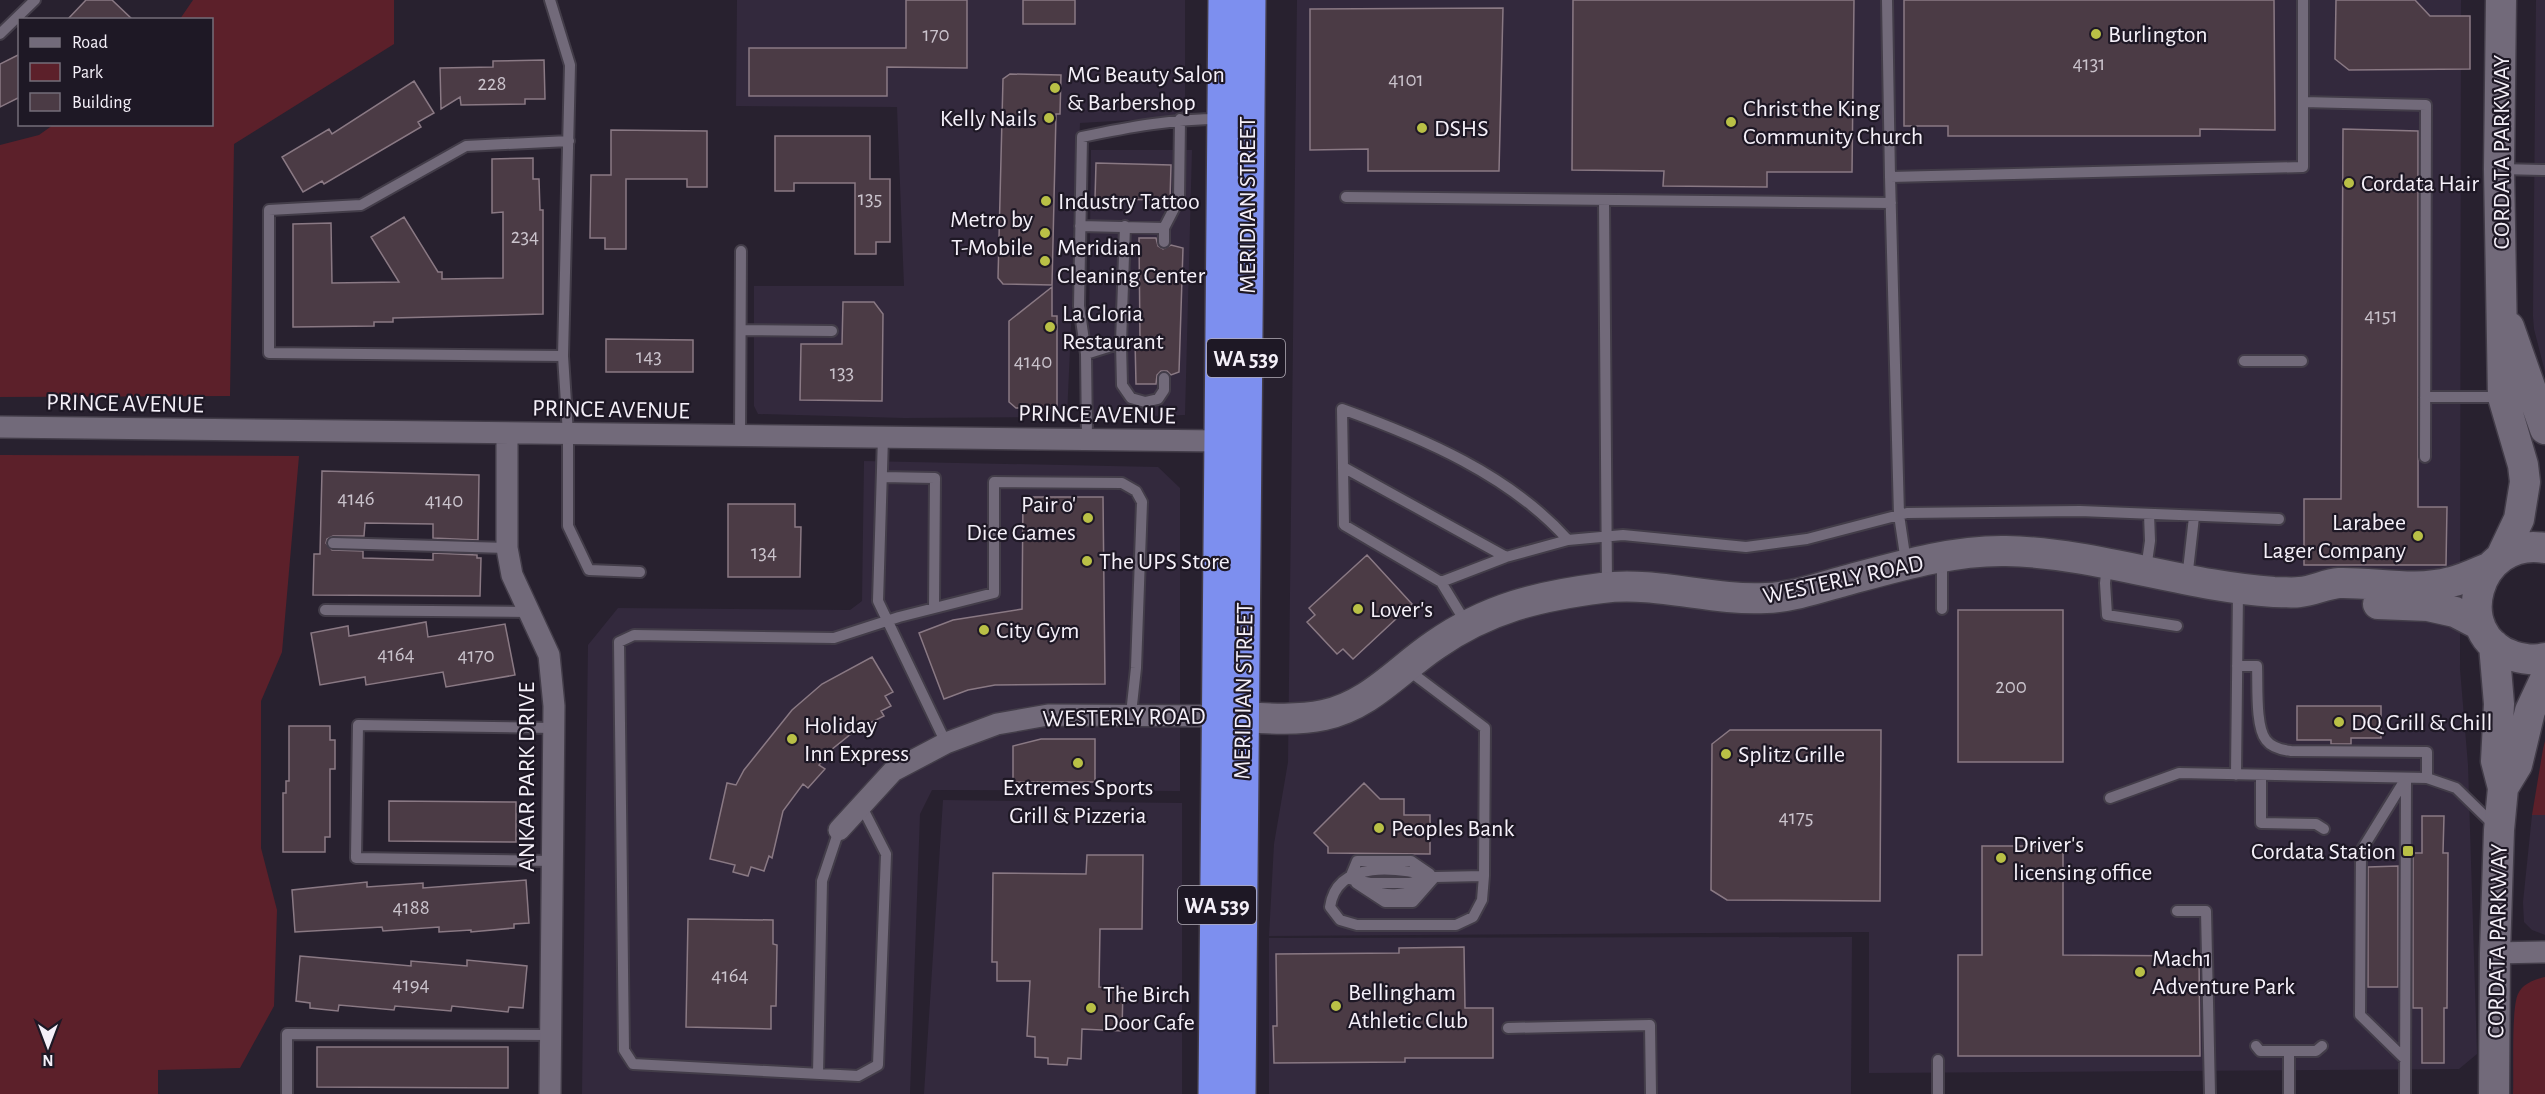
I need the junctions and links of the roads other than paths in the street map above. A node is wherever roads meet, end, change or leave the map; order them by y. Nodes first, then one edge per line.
1 (35, 0) edge
2 (550, 0) edge
3 (1225, 0) edge
4 (1249, 0) edge
5 (1887, 0) edge
6 (2303, 0) edge
7 (2501, 0) edge
8 (0, 34) edge
9 (2303, 102) junction
10 (1180, 119) junction
11 (1224, 119) junction
12 (568, 141) junction
13 (2499, 170) junction
14 (2545, 170) edge
15 (1890, 177) junction
16 (1346, 197) dead end
17 (1604, 200) junction
18 (1891, 203) junction
19 (1080, 226) junction
20 (1125, 226) junction
21 (1164, 228) junction
22 (1164, 242) dead end
23 (741, 251) dead end
24 (2501, 304) junction
25 (741, 330) junction
26 (832, 331) dead end
27 (1121, 343) junction
28 (1086, 354) junction
29 (563, 356) junction
30 (2244, 361) dead end
31 (2302, 361) dead end
32 (1164, 378) dead end
33 (2425, 397) junction
34 (2503, 397) junction
35 (0, 427) edge
36 (2545, 429) edge
37 (507, 433) junction
38 (568, 434) junction
39 (741, 435) junction
40 (883, 437) junction
41 (1087, 440) junction
42 (1221, 441) junction
43 (2425, 457) dead end
44 (1343, 467) junction
45 (882, 477) junction
46 (2149, 514) junction
47 (1899, 515) junction
48 (2194, 517) junction
49 (2279, 519) dead end
50 (1605, 536) junction
51 (1568, 540) junction
52 (1244, 541) junction
53 (333, 543) dead end
54 (507, 548) junction
55 (2545, 548) edge
56 (1506, 557) junction
57 (1942, 558) junction
58 (2107, 562) junction
59 (2494, 562) junction
60 (1907, 565) junction
61 (2146, 569) junction
62 (640, 572) dead end
63 (2187, 579) junction
64 (1442, 582) junction
65 (1607, 588) junction
66 (2238, 588) junction
67 (2302, 592) junction
68 (934, 608) junction
69 (1942, 609) dead end
70 (325, 610) dead end
71 (529, 612) junction
72 (888, 621) junction
73 (1467, 624) junction
74 (2177, 626) dead end
75 (2487, 635) junction
76 (2545, 658) edge
77 (2237, 666) junction
78 (1405, 668) junction
79 (2545, 679) edge
80 (1131, 714) junction
81 (1231, 716) junction
82 (554, 728) junction
83 (945, 743) junction
84 (2236, 775) junction
85 (2261, 775) junction
86 (2406, 778) junction
87 (2427, 778) junction
88 (2503, 788) junction
89 (2110, 798) dead end
90 (861, 805) junction
91 (2324, 829) dead end
92 (839, 830) joint
93 (2499, 830) junction
94 (552, 861) junction
95 (1484, 876) junction
96 (1435, 877) junction
97 (1350, 879) junction
98 (2177, 911) dead end
99 (1216, 936) junction
100 (2545, 952) edge
101 (2495, 953) junction
102 (1508, 1028) dead end
103 (550, 1035) junction
104 (2256, 1046) dead end
105 (2322, 1046) dead end
106 (2289, 1051) junction
107 (2405, 1059) junction
108 (1938, 1060) dead end
109 (818, 1074) junction
110 (287, 1094) edge
111 (550, 1094) edge
112 (1215, 1094) edge
113 (1226, 1094) edge
114 (1239, 1094) edge
115 (1652, 1094) edge
116 (1938, 1094) edge
117 (2210, 1094) edge
118 (2289, 1094) edge
119 (2405, 1094) edge
120 (2494, 1094) edge

1 - 8 lane
2 - 12 lane
3 - 11 highway, MERIDIAN STREET / WA 539
4 - 52 highway, MERIDIAN STREET / WA 539
5 - 15 lane
6 - 9 lane
7 - 13 street, CORDATA PARKWAY
9 - 15 lane
9 - 33 lane
10 - 11 lane
10 - 19 lane
10 - 21 lane
11 - 42 highway, MERIDIAN STREET / WA 539
12 - 29 lane
12 - 29 lane
13 - 14 lane
13 - 24 street, CORDATA PARKWAY
15 - 18 lane
16 - 17 lane
17 - 18 lane
17 - 50 lane
18 - 47 lane
19 - 20 lane
19 - 28 lane
20 - 21 lane
20 - 27 lane
21 - 22 lane
23 - 25 lane
24 - 34 street, CORDATA PARKWAY
24 - 36 street, CORDATA PARKWAY
25 - 26 lane
25 - 39 lane
27 - 28 lane
27 - 32 lane
28 - 41 lane
29 - 38 lane
30 - 31 lane
33 - 34 lane
33 - 43 lane
34 - 59 street, CORDATA PARKWAY
35 - 37 street, PRINCE AVENUE
37 - 38 street, PRINCE AVENUE
37 - 54 street, ANKAR PARK DRIVE
38 - 39 street, PRINCE AVENUE
38 - 62 lane
39 - 40 street, PRINCE AVENUE
40 - 41 street, PRINCE AVENUE
40 - 45 lane
41 - 42 street, PRINCE AVENUE
42 - 52 highway
42 - 81 highway, MERIDIAN STREET / WA 539
44 - 51 lane
44 - 56 lane
44 - 64 lane
45 - 68 lane
45 - 72 lane
46 - 47 lane
46 - 48 lane
46 - 61 lane
47 - 50 lane
47 - 60 lane
48 - 49 lane
48 - 63 lane
50 - 51 lane
50 - 65 lane
51 - 56 lane
52 - 81 highway, MERIDIAN STREET / WA 539
53 - 54 lane
54 - 71 street, ANKAR PARK DRIVE
55 - 59 street, WESTERLY ROAD
56 - 64 lane
57 - 58 street, WESTERLY ROAD
57 - 60 street, WESTERLY ROAD
57 - 69 lane
58 - 61 street, WESTERLY ROAD
58 - 74 lane
59 - 67 street, WESTERLY ROAD
59 - 75 street, CORDATA PARKWAY
60 - 65 street, WESTERLY ROAD
61 - 63 street, WESTERLY ROAD
63 - 66 street, WESTERLY ROAD
64 - 73 lane
65 - 73 street, WESTERLY ROAD
66 - 67 street, WESTERLY ROAD
66 - 77 lane
67 - 75 street, WESTERLY ROAD
68 - 72 lane
68 - 80 lane
70 - 71 lane
71 - 82 street, ANKAR PARK DRIVE
72 - 83 lane
72 - 109 lane
73 - 78 street, WESTERLY ROAD
75 - 76 street, WESTERLY ROAD
75 - 88 street, CORDATA PARKWAY
77 - 84 lane
77 - 87 lane
78 - 81 street, WESTERLY ROAD
78 - 95 lane
79 - 88 street, CORDATA PARKWAY
80 - 81 street, WESTERLY ROAD
80 - 83 street, WESTERLY ROAD
81 - 99 highway, MERIDIAN STREET / WA 539
81 - 114 highway, MERIDIAN STREET / WA 539
82 - 94 street, ANKAR PARK DRIVE
82 - 94 lane
83 - 90 street, WESTERLY ROAD
84 - 85 lane
84 - 89 lane
85 - 86 lane
85 - 91 lane
86 - 87 lane
86 - 107 lane
86 - 107 lane
87 - 93 lane
88 - 93 street, CORDATA PARKWAY
90 - 92 street, WESTERLY ROAD
90 - 109 lane
92 - 109 lane
93 - 101 street, CORDATA PARKWAY
94 - 103 street, ANKAR PARK DRIVE
95 - 96 lane
95 - 97 lane
96 - 97 lane
96 - 97 lane
96 - 97 lane
98 - 117 lane
99 - 112 highway, MERIDIAN STREET / WA 539
99 - 113 highway
100 - 101 street
101 - 120 street, CORDATA PARKWAY
102 - 115 lane
103 - 110 lane
103 - 111 street, ANKAR PARK DRIVE
104 - 106 lane
105 - 106 lane
106 - 118 lane
107 - 119 lane
108 - 116 lane

